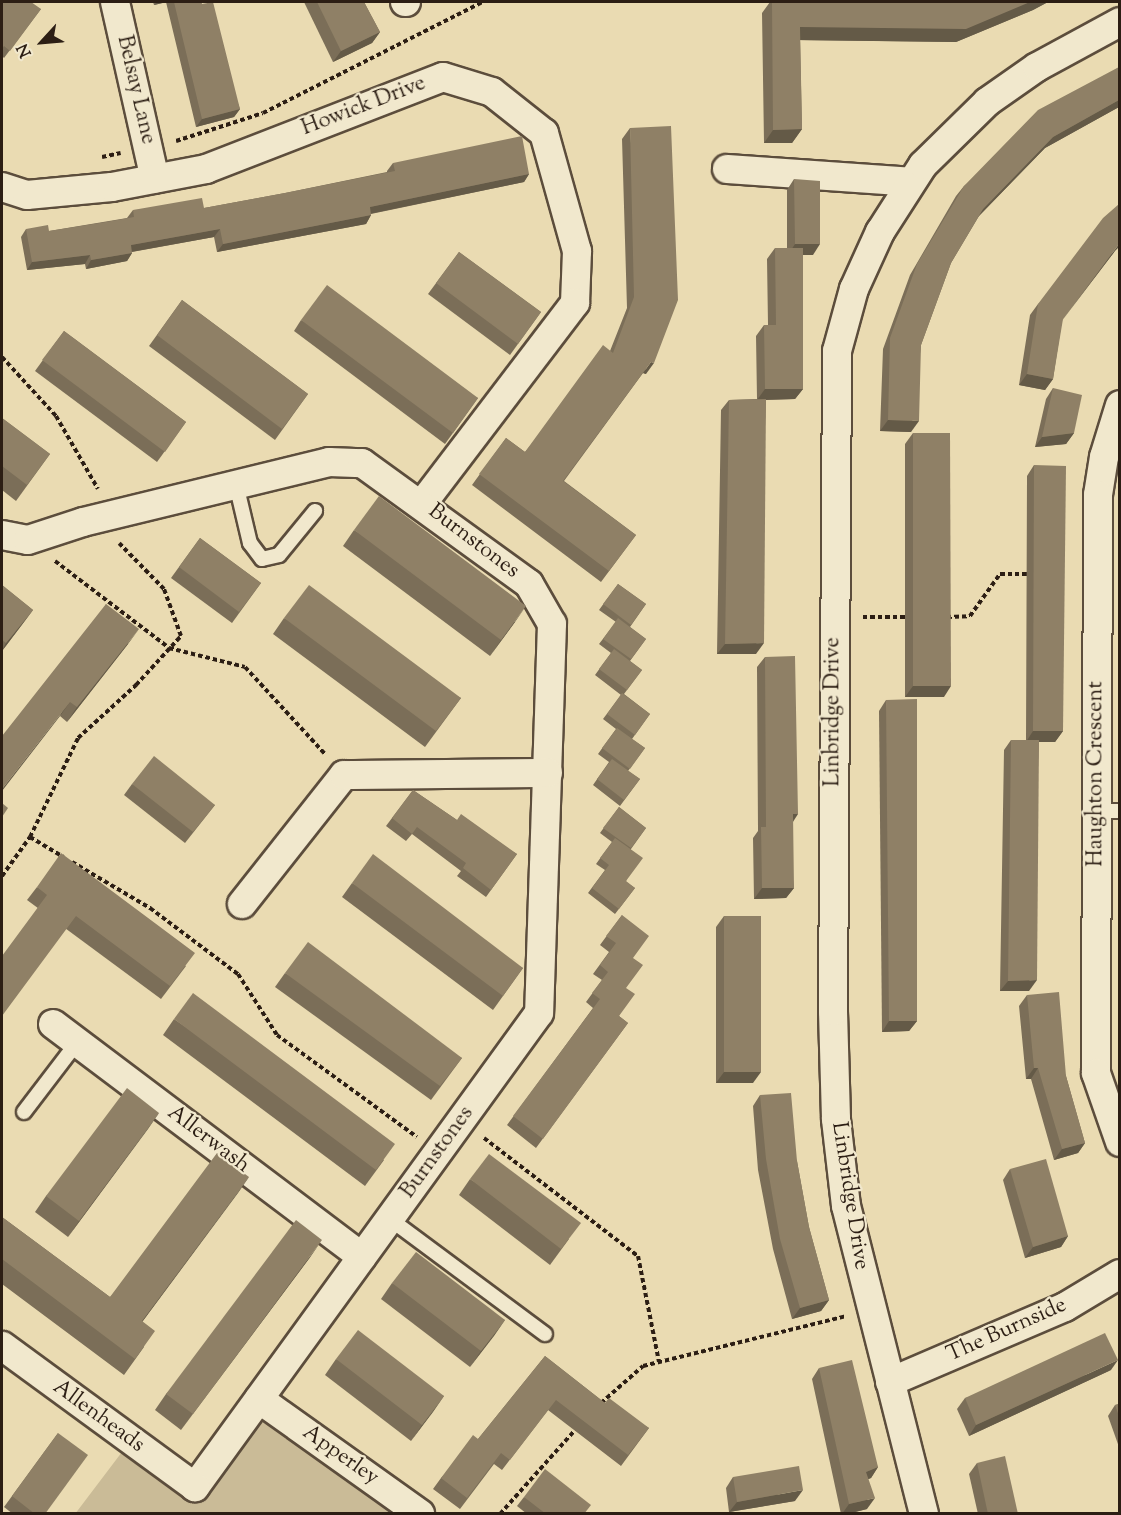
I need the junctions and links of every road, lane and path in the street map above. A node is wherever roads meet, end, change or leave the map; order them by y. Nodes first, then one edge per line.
1 (115, 2) edge
2 (483, 2) edge
3 (1119, 22) edge
4 (148, 147) junction
5 (94, 159) dead end
6 (728, 169) dead end
7 (155, 179) junction
8 (911, 182) junction
9 (2, 187) edge
10 (2, 357) edge
11 (1119, 405) edge
12 (237, 484) junction
13 (98, 490) dead end
14 (422, 504) junction
15 (315, 511) dead end
16 (15, 538) edge
17 (119, 543) dead end
18 (1044, 575) edge
19 (835, 617) junction
20 (914, 617) edge
21 (936, 617) edge
22 (169, 648) junction
23 (548, 773) junction
24 (344, 776) junction
25 (1108, 811) edge
26 (30, 837) junction
27 (2, 876) edge
28 (242, 904) dead end
29 (53, 1024) dead end
30 (78, 1041) junction
31 (24, 1112) dead end
32 (461, 1120) junction
33 (1119, 1142) edge
34 (438, 1152) junction
35 (390, 1219) junction
36 (362, 1257) junction
37 (1117, 1281) edge
38 (870, 1310) junction
39 (545, 1334) dead end
40 (2, 1346) edge
41 (658, 1362) junction
42 (890, 1382) junction
43 (259, 1399) junction
44 (596, 1407) edge
45 (580, 1425) edge
46 (195, 1487) joint
47 (420, 1514) edge
48 (500, 1514) edge
49 (924, 1514) edge

1 - 4 street, Belsay Lane
2 - 4 path
3 - 8 street, Linbridge Drive
4 - 5 path
4 - 7 street, Belsay Lane
6 - 8 street
7 - 9 street, Howick Drive
7 - 14 street, Howick Drive
8 - 19 street, Linbridge Drive
10 - 13 path
11 - 25 street, Haughton Crescent
12 - 14 street, Burnstones
12 - 15 lane
12 - 16 street, Burnstones
14 - 23 street, Burnstones
16 - 22 path
17 - 22 path
18 - 21 path
19 - 20 path
19 - 38 street, Linbridge Drive
22 - 24 path
22 - 26 path
23 - 24 street
23 - 32 street, Burnstones
24 - 28 street
25 - 33 street, Haughton Crescent
26 - 27 path
26 - 34 path
29 - 30 street, Allerwash
30 - 31 lane
30 - 36 street, Allerwash
32 - 34 street, Burnstones
32 - 41 path
34 - 35 street, Burnstones
35 - 36 street, Burnstones
35 - 39 lane
36 - 43 street, Burnstones
37 - 42 street, The Burnside
38 - 41 path
38 - 42 street, Linbridge Drive
40 - 46 street, Allenheads
41 - 44 path
42 - 49 street, Linbridge Drive
43 - 46 street, Burnstones
43 - 47 street, Apperley
45 - 48 path

